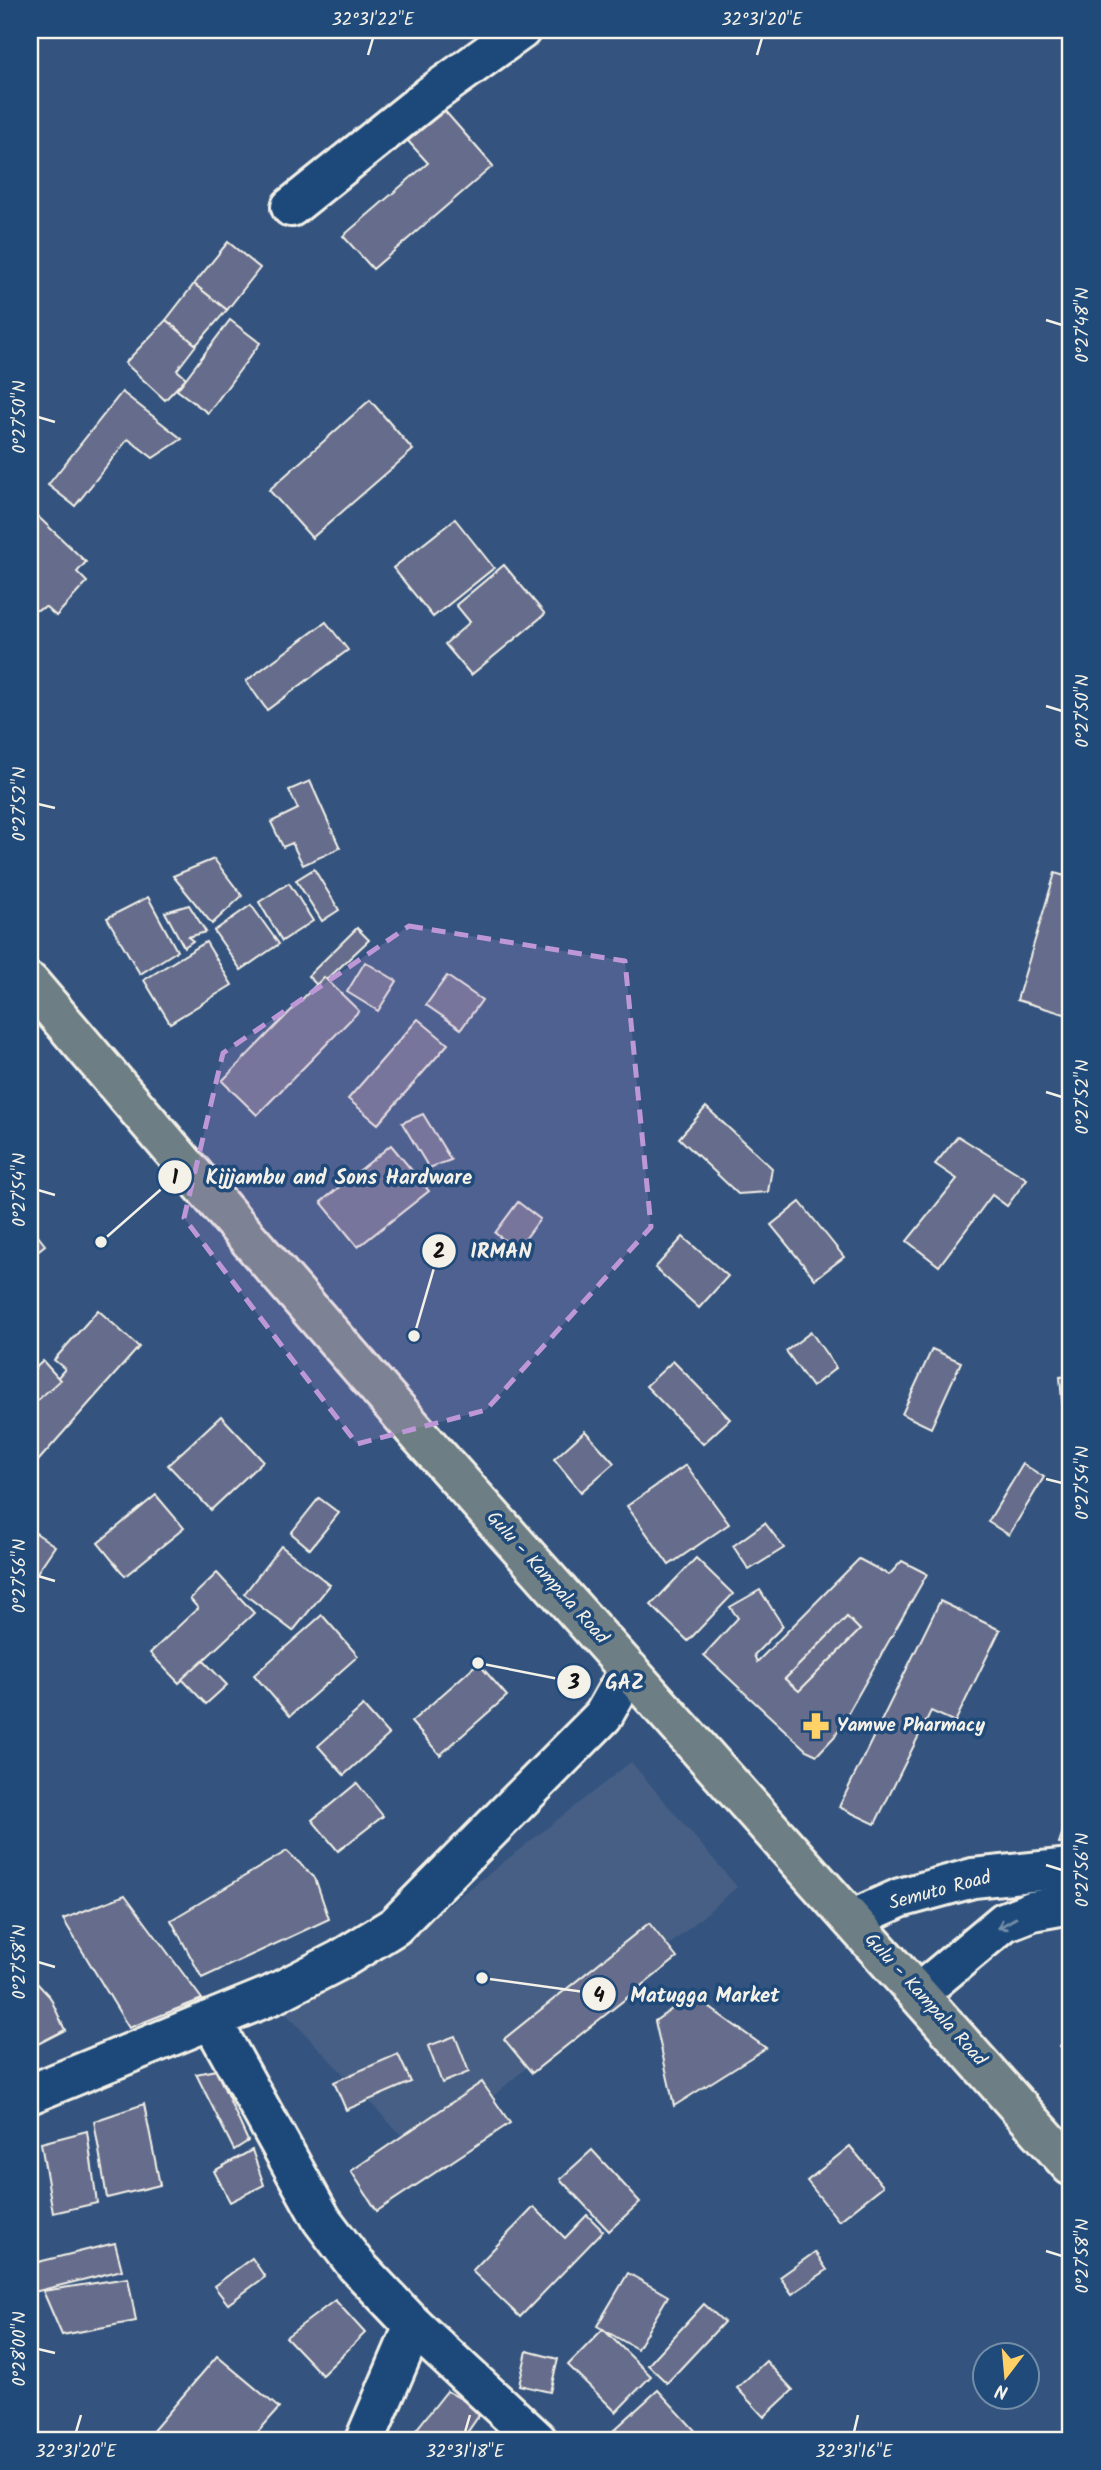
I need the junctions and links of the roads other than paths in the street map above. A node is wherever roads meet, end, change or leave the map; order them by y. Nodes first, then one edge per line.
1 (521, 30) edge
2 (291, 207) dead end
3 (30, 983) edge
4 (629, 1670) junction
5 (1071, 1868) edge
6 (1071, 1904) edge
7 (853, 1919) junction
8 (919, 1993) junction
9 (212, 2021) junction
10 (30, 2094) edge
11 (1071, 2166) edge
12 (414, 2326) junction
13 (365, 2440) edge
14 (537, 2440) edge

1 - 2 street
3 - 4 main road, Gulu - Kampala Road
4 - 7 main road, Gulu - Kampala Road
4 - 9 street
5 - 7 street, Semuto Road
6 -> 8 street
7 - 8 main road, Gulu - Kampala Road
8 - 11 main road, Gulu - Kampala Road
9 - 10 street
9 - 12 street
12 - 13 street
12 - 14 street

